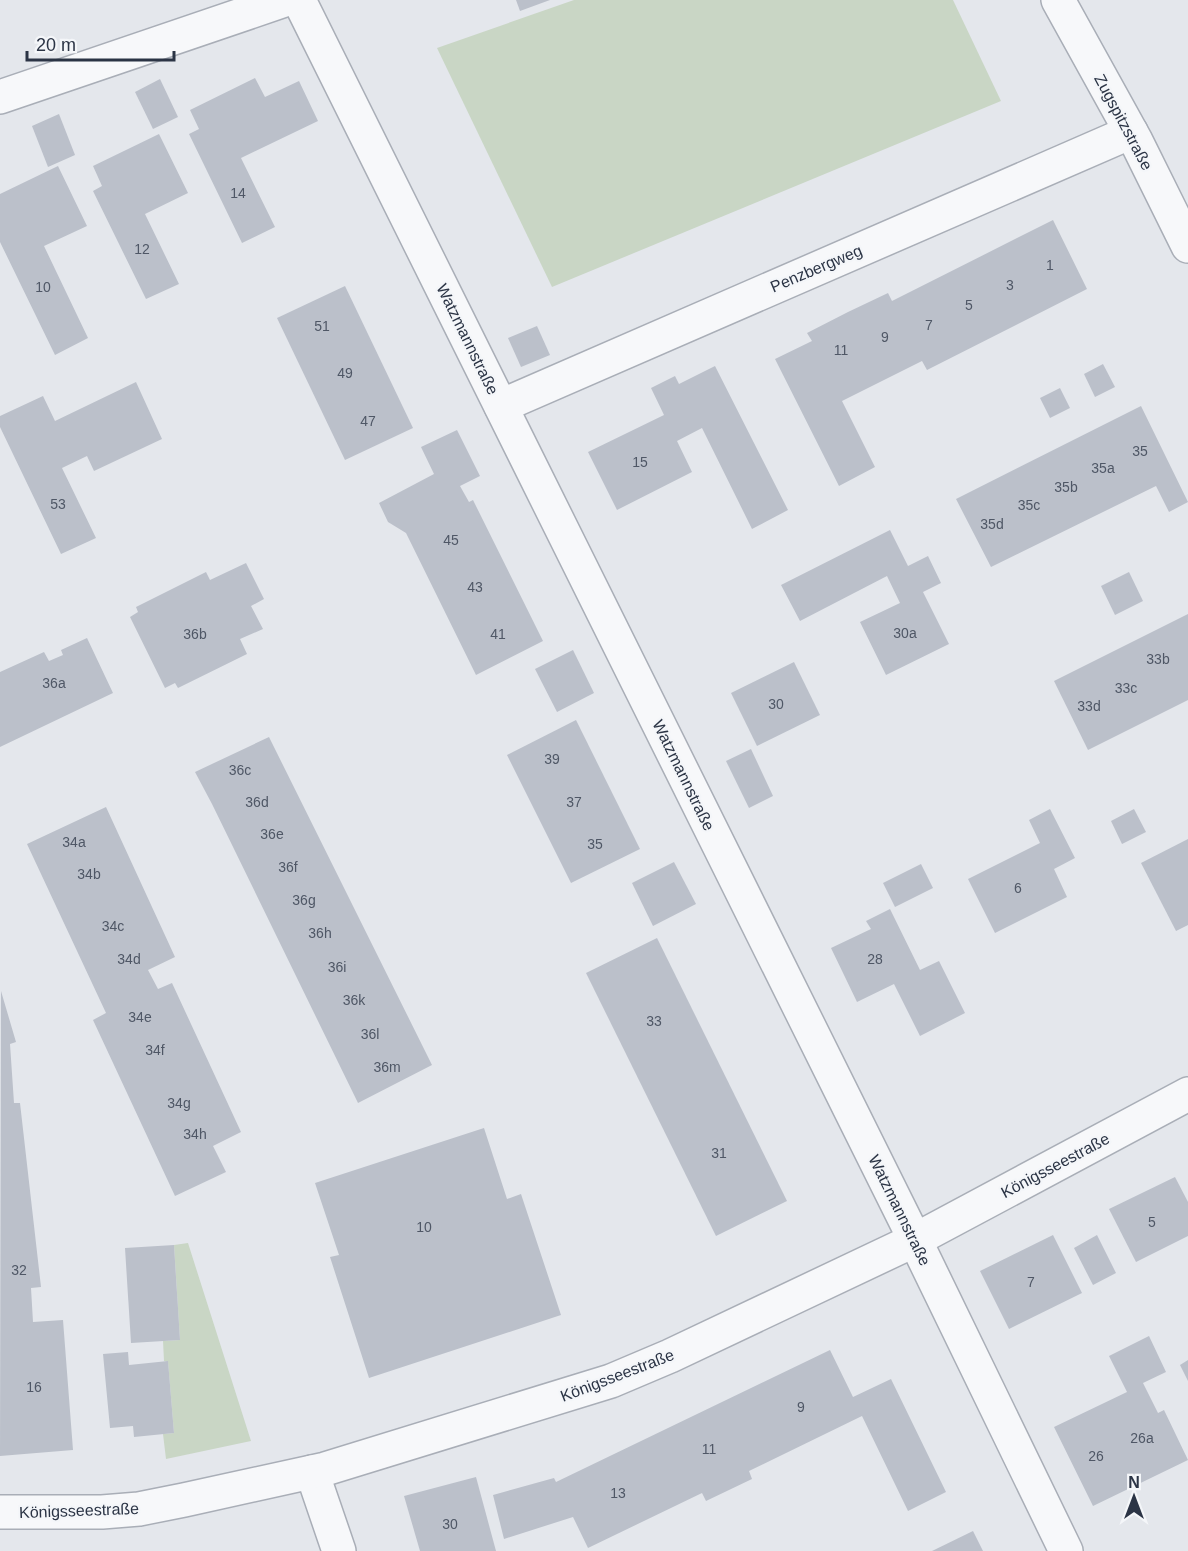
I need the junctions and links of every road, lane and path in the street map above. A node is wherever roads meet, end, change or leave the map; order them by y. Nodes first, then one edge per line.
1 (285, 0) edge
2 (299, 0) edge
3 (1058, 0) edge
4 (0, 97) edge
5 (1131, 132) junction
6 (1188, 246) edge
7 (501, 406) junction
8 (1188, 1094) edge
9 (915, 1240) junction
10 (312, 1473) junction
11 (0, 1512) edge
12 (339, 1551) edge
13 (1066, 1551) edge

1 - 4 street
2 - 7 street, Watzmannstraße
3 - 5 street, Zugspitzstraße
5 - 6 street, Zugspitzstraße
5 - 7 street, Penzbergweg
7 - 9 street, Watzmannstraße
8 - 9 street, Königsseestraße
9 - 10 street, Königsseestraße
9 - 13 street, Watzmannstraße
10 - 11 street, Königsseestraße
10 - 12 street

